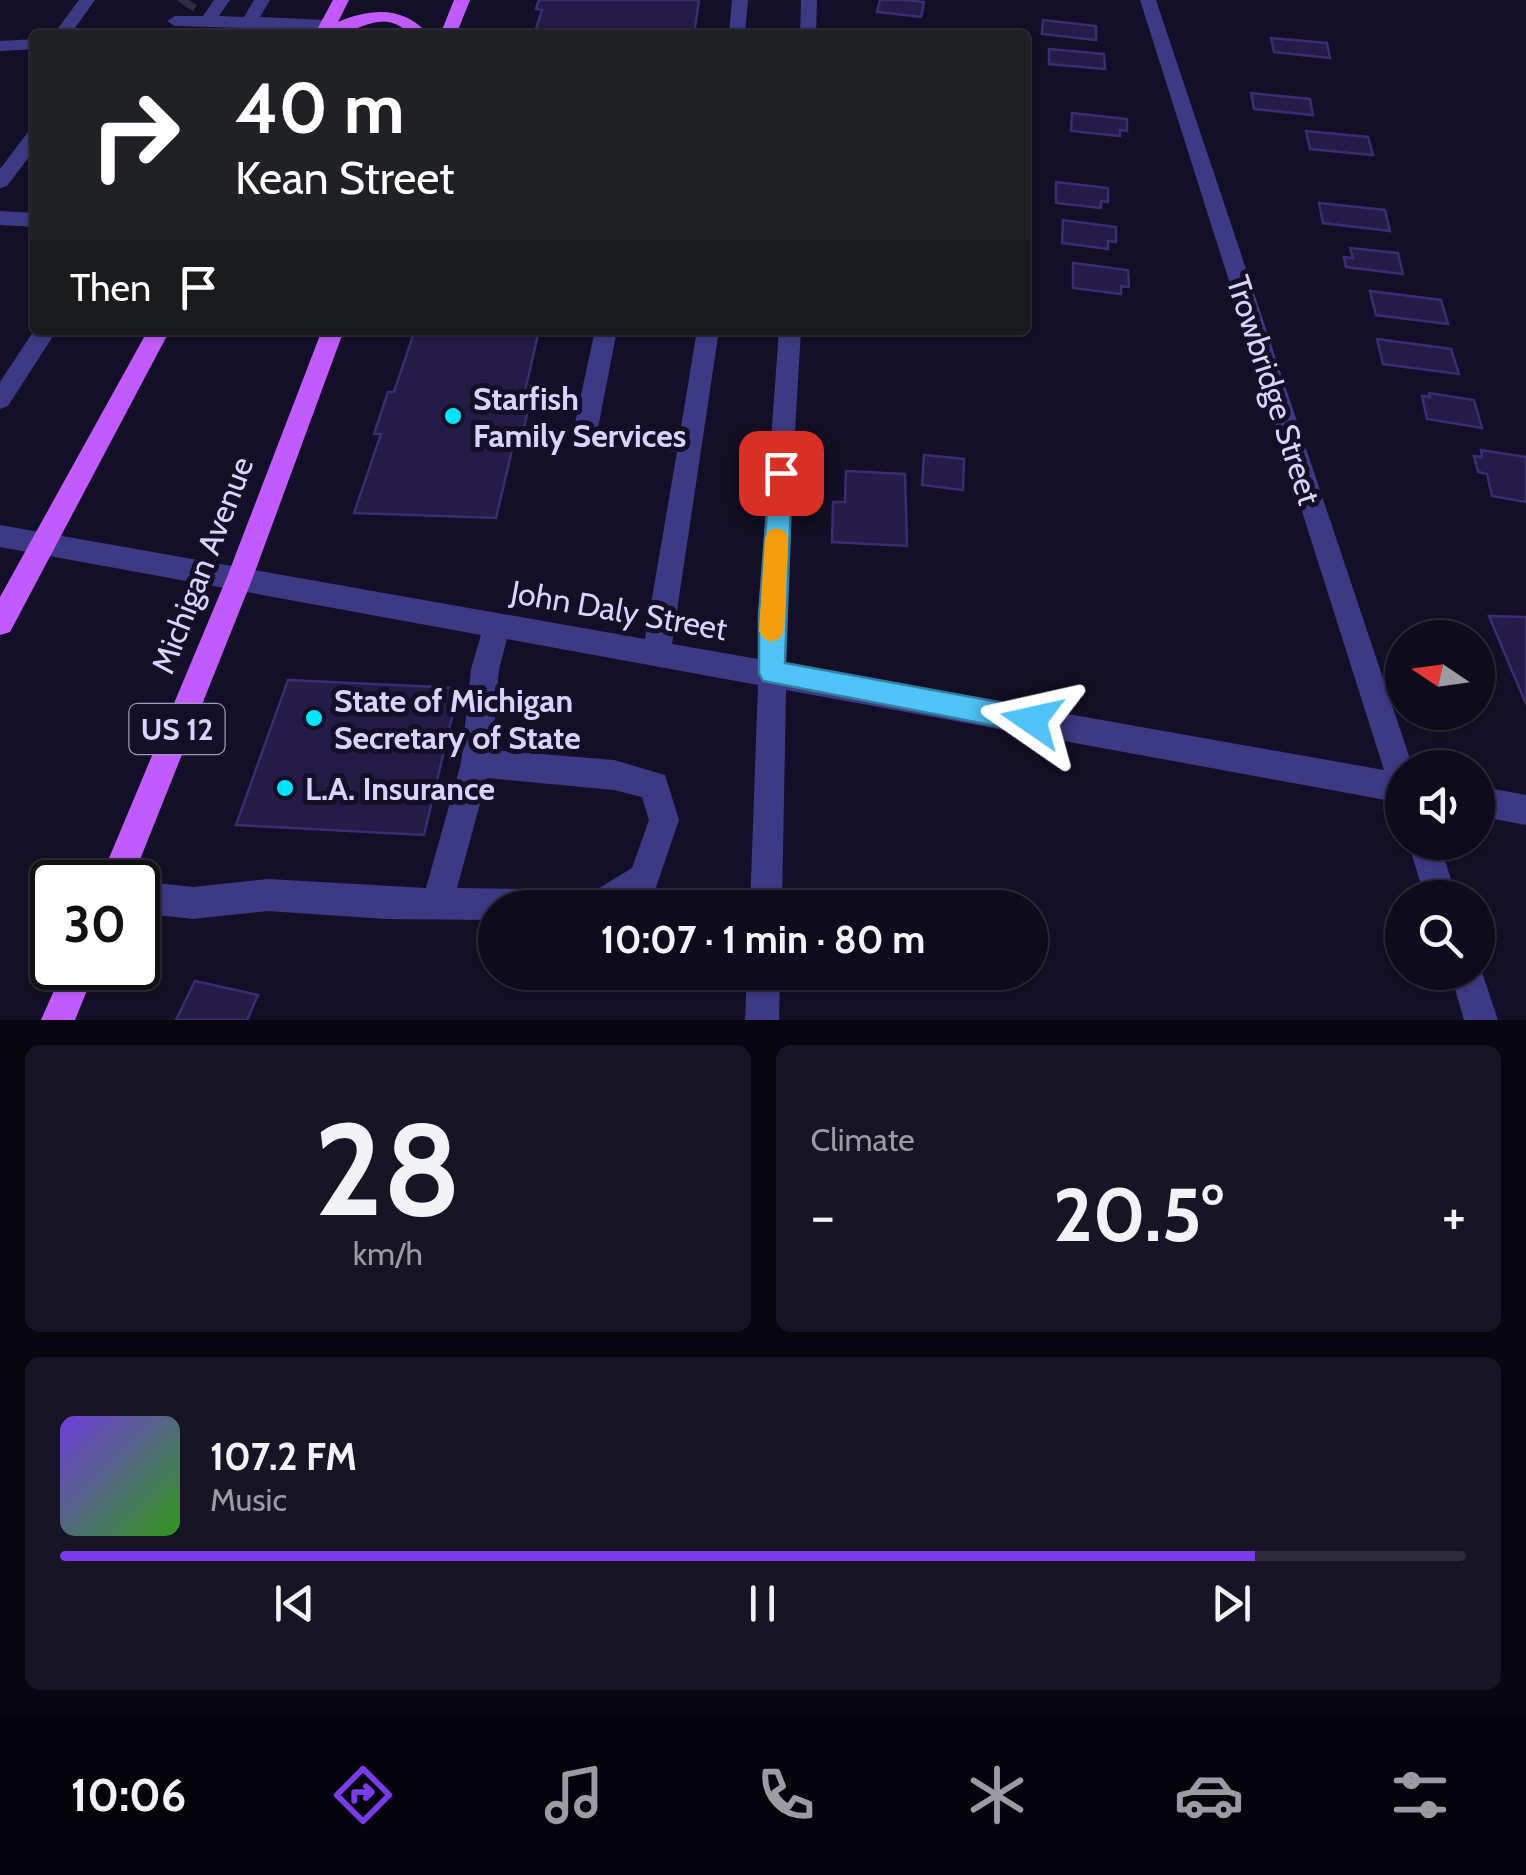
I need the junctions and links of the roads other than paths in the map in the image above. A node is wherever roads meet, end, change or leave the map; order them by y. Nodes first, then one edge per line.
1 (87, 0) edge
2 (222, 0) edge
3 (262, 0) edge
4 (341, 0) edge
5 (462, 0) edge
6 (740, 0) edge
7 (810, 0) edge
8 (1148, 0) edge
9 (185, 6) dead end
10 (208, 22) junction
11 (249, 22) junction
12 (65, 30) edge
13 (310, 30) edge
14 (326, 30) edge
15 (330, 30) edge
16 (416, 30) edge
17 (450, 30) edge
18 (738, 30) edge
19 (808, 30) edge
20 (30, 44) edge
21 (0, 46) edge
22 (30, 143) edge
23 (0, 182) edge
24 (0, 218) edge
25 (30, 220) edge
26 (43, 335) edge
27 (156, 335) edge
28 (330, 335) edge
29 (605, 335) edge
30 (707, 335) edge
31 (790, 335) edge
32 (0, 400) edge
33 (690, 443) junction
34 (0, 536) edge
35 (42, 543) junction
36 (240, 576) junction
37 (0, 623) edge
38 (498, 624) junction
39 (657, 652) junction
40 (772, 673) junction
41 (1392, 750) edge
42 (476, 763) junction
43 (1385, 785) edge
44 (1495, 804) edge
45 (1526, 810) edge
46 (123, 860) edge
47 (766, 890) edge
48 (160, 899) edge
49 (437, 904) junction
50 (71, 990) edge
51 (763, 990) edge
52 (1472, 990) edge
53 (58, 1020) edge
54 (762, 1020) edge
55 (1481, 1020) edge

1 - 12 street
2 - 10 street
3 - 11 street
4 - 14 main road
5 - 17 main road
6 - 18 street
7 - 19 street
8 - 41 street, Trowbridge Street
9 - 10 street
10 - 11 street
11 - 13 street
15 - 16 main road
20 - 21 street
22 - 23 street
24 - 25 street
26 - 32 street
27 - 35 main road
28 - 36 main road, Michigan Avenue / US 12
29 - 33 street
30 - 33 street
31 - 40 street
33 - 39 street
34 - 35 street, John Daly Street
35 - 36 street, John Daly Street
35 - 37 main road
36 - 38 street, John Daly Street
36 - 46 main road, Michigan Avenue / US 12
38 - 39 street, John Daly Street
38 - 42 street
39 - 40 street, John Daly Street
40 - 43 street, John Daly Street
40 - 47 street
42 - 49 street
42 - 49 street
44 - 45 street
48 - 49 street
50 - 53 main road
51 - 54 street
52 - 55 street

